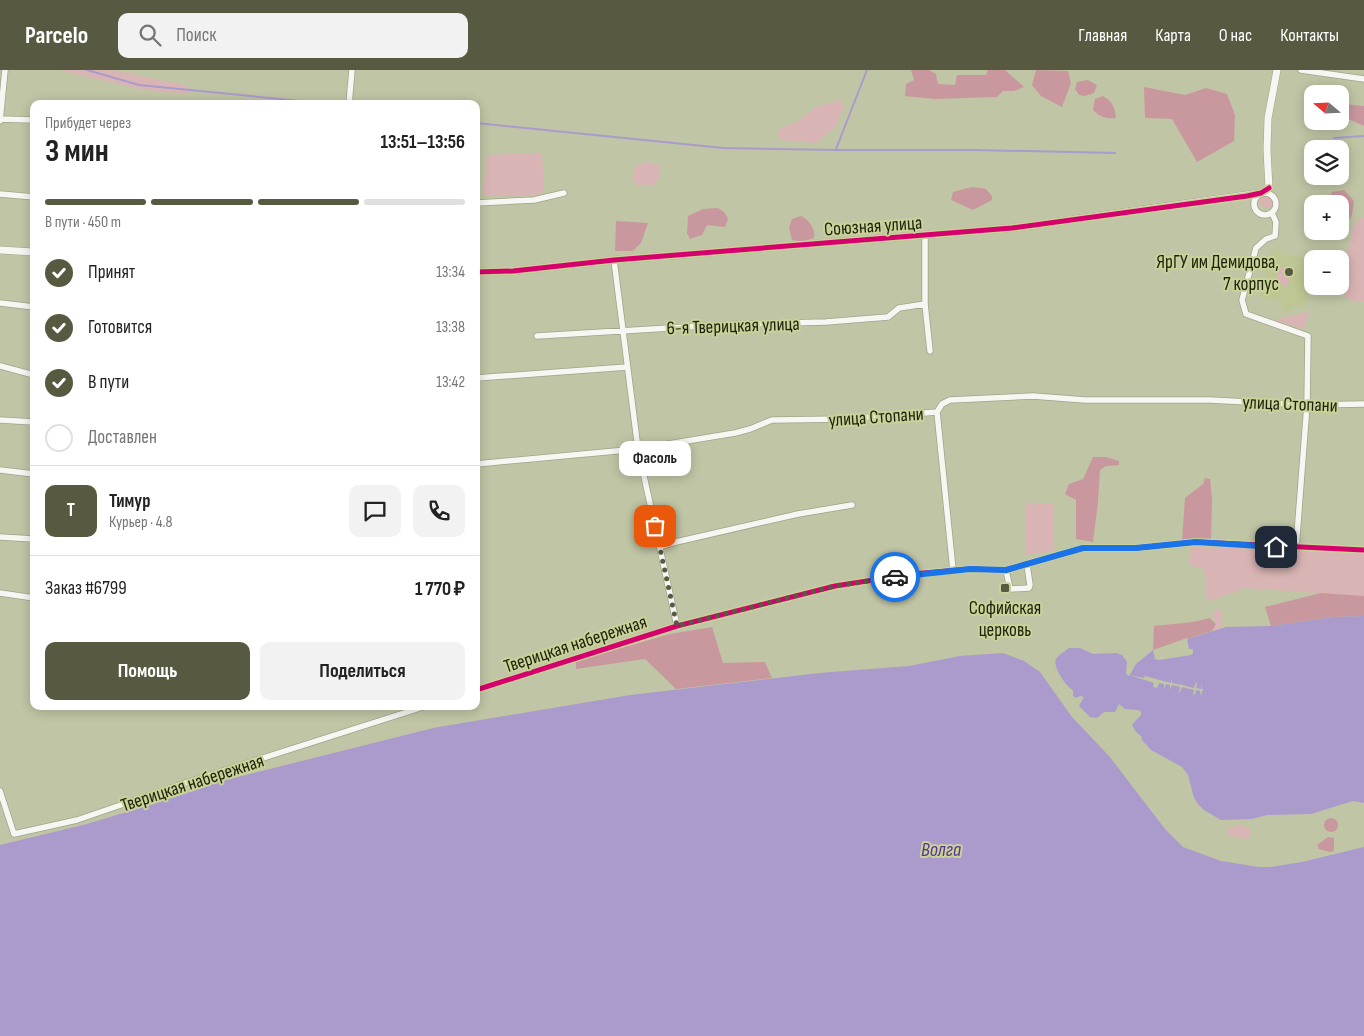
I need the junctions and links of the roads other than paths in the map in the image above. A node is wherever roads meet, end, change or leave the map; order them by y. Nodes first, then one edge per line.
1 (5, 70) edge
2 (352, 70) edge
3 (1277, 70) edge
4 (1300, 70) edge
5 (1364, 79) edge
6 (350, 100) edge
7 (0, 119) edge
8 (30, 120) edge
9 (1271, 191) junction
10 (564, 193) dead end
11 (1261, 193) junction
12 (0, 194) edge
13 (30, 197) edge
14 (480, 203) edge
15 (1272, 213) junction
16 (925, 236) junction
17 (0, 250) edge
18 (30, 252) edge
19 (614, 260) junction
20 (480, 272) edge
21 (0, 303) edge
22 (925, 304) junction
23 (30, 306) edge
24 (622, 330) junction
25 (537, 336) dead end
26 (930, 351) dead end
27 (0, 366) edge
28 (627, 368) junction
29 (30, 374) edge
30 (480, 378) edge
31 (1364, 404) edge
32 (1307, 405) junction
33 (937, 412) junction
34 (0, 420) edge
35 (30, 422) edge
36 (638, 449) junction
37 (480, 464) edge
38 (0, 470) edge
39 (30, 474) edge
40 (852, 506) dead end
41 (0, 537) edge
42 (30, 539) edge
43 (660, 547) junction
44 (1296, 548) junction
45 (1364, 550) edge
46 (1027, 564) junction
47 (953, 570) junction
48 (1006, 570) junction
49 (0, 594) edge
50 (30, 598) edge
51 (677, 626) junction
52 (480, 689) edge
53 (413, 710) edge
54 (0, 791) edge

1 - 7 street
2 - 6 street
3 - 9 street
4 - 5 street
7 - 8 street
9 - 11 street, Союзная улица
9 - 15 street
10 - 14 street
11 - 15 street
11 - 16 street, Союзная улица
12 - 13 street
15 - 32 street
16 - 19 street, Союзная улица
16 - 22 street
17 - 18 street
19 - 20 street, Союзная улица
19 - 24 street
21 - 23 street
22 - 24 street, 6-я Тверицкая улица
22 - 26 street
24 - 25 street, 6-я Тверицкая улица
24 - 28 street
27 - 29 street
28 - 30 street
28 - 36 street
31 - 32 street, улица Стопани
32 - 33 street, улица Стопани
32 - 44 street
33 - 36 street, улица Стопани
33 - 47 street
34 - 35 street
36 - 37 street, улица Стопани
36 - 43 street
38 - 39 street
40 - 43 street
41 - 42 street
43 - 51 street
44 - 45 street, Тверицкая набережная
44 - 46 street, Тверицкая набережная
46 - 48 street, Тверицкая набережная
46 - 48 street
47 - 48 street, Тверицкая набережная
47 - 51 street, Тверицкая набережная
49 - 50 street
51 - 52 street, Тверицкая набережная
53 - 54 street, Тверицкая набережная

